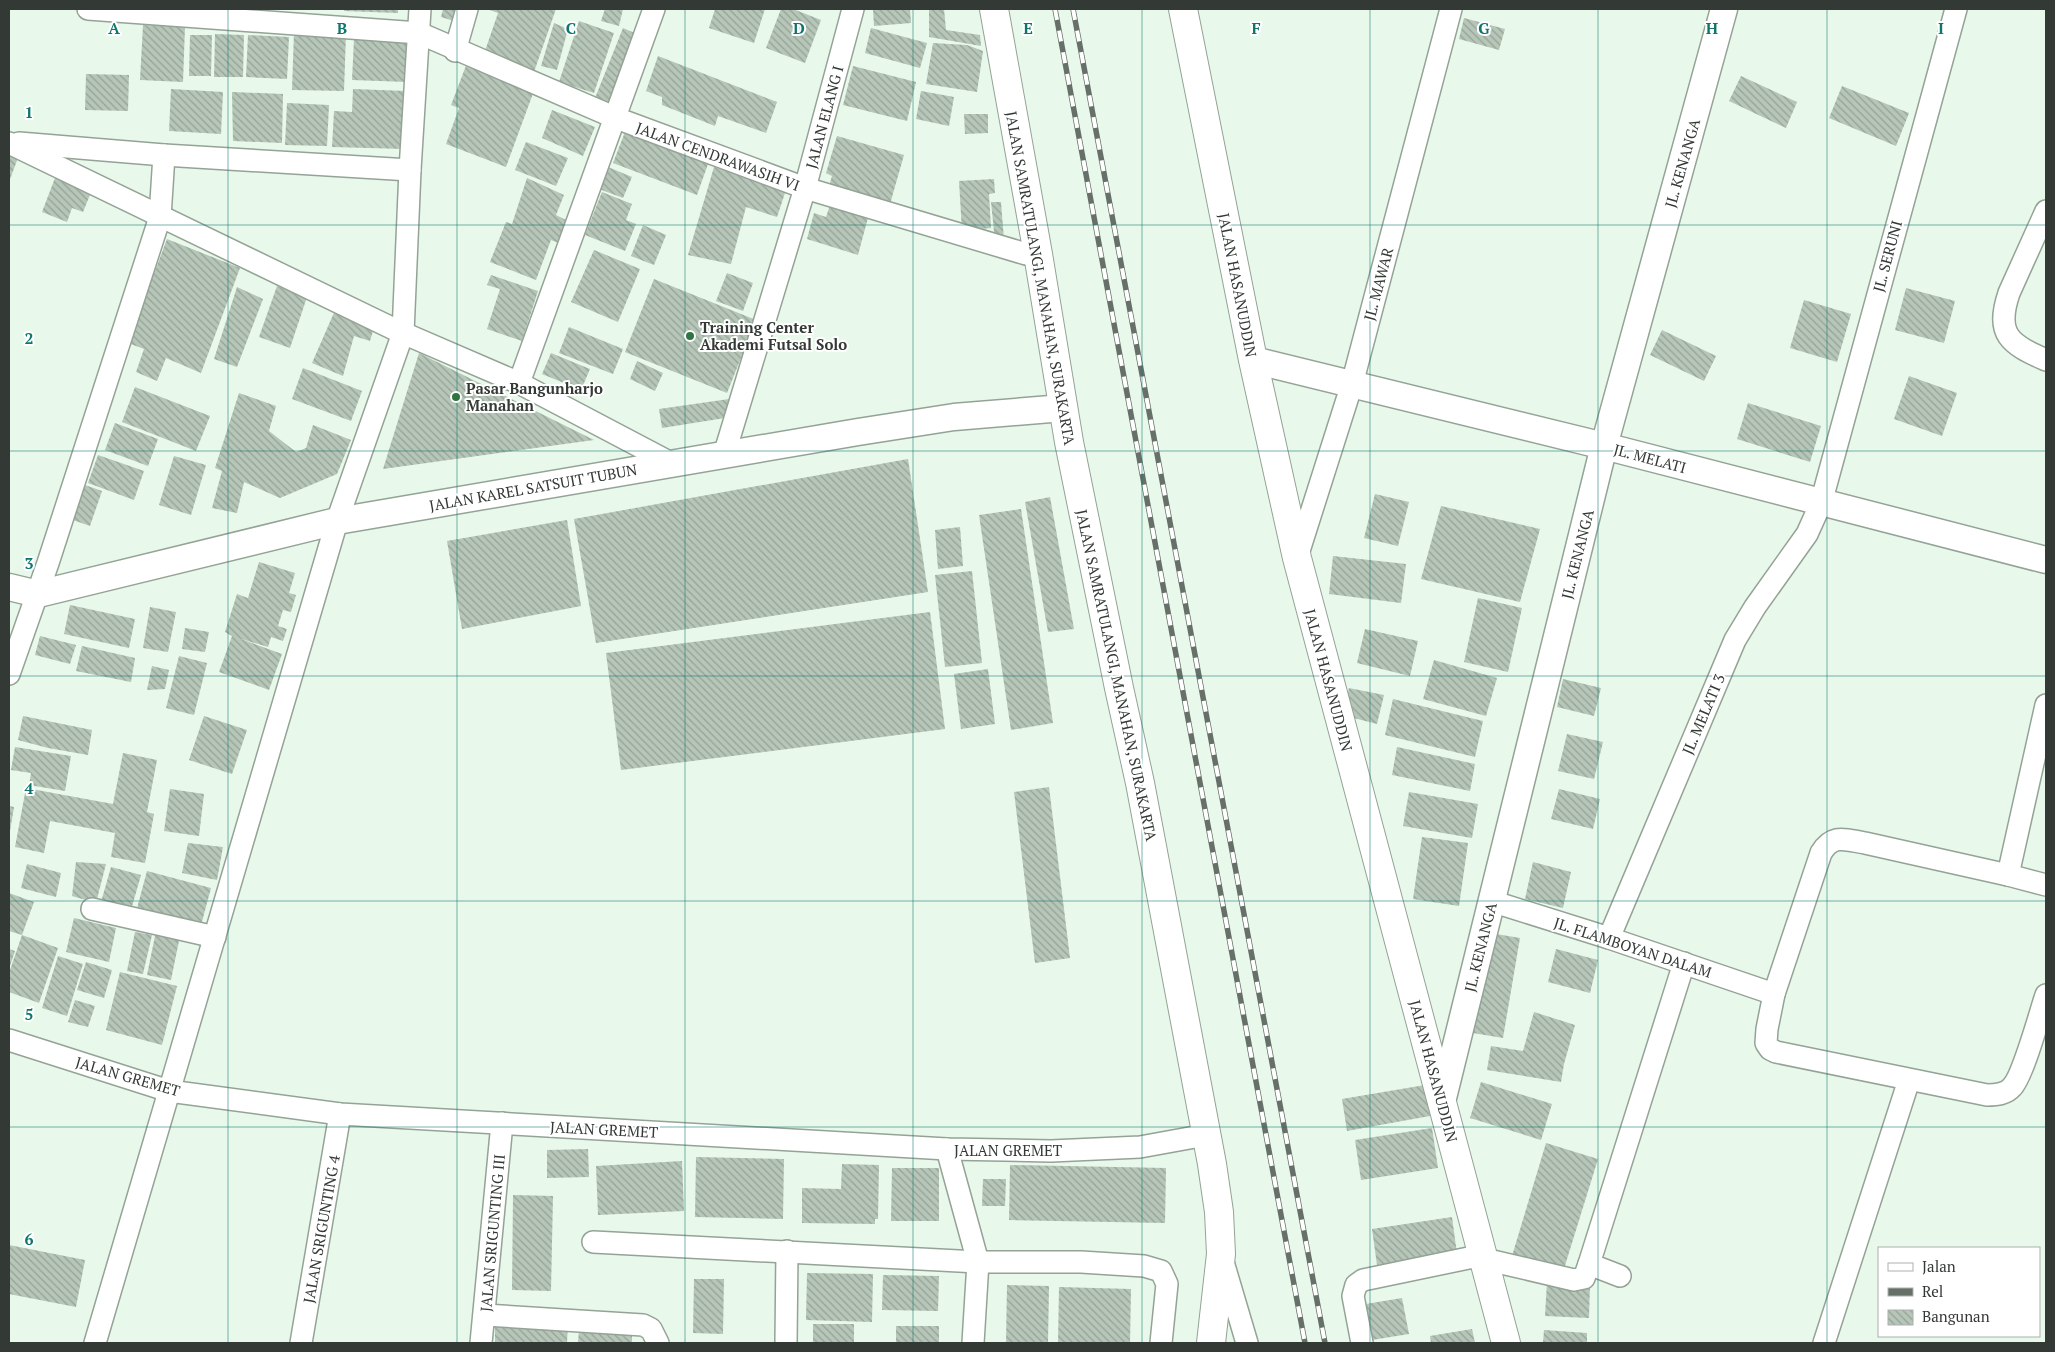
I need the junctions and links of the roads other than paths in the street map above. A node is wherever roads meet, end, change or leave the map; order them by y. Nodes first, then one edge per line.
1 (88, 9) edge
2 (420, 9) edge
3 (467, 9) edge
4 (654, 9) edge
5 (853, 9) edge
6 (994, 9) edge
7 (1451, 9) edge
8 (1724, 9) edge
9 (1956, 9) edge
10 (1184, 10) edge
11 (419, 34) junction
12 (455, 50) junction
13 (616, 118) junction
14 (9, 142) edge
15 (164, 155) junction
16 (410, 170) junction
17 (805, 188) junction
18 (2046, 211) edge
19 (160, 217) junction
20 (1026, 254) dead end
21 (401, 332) junction
22 (1253, 360) junction
23 (2046, 360) edge
24 (519, 384) junction
25 (1352, 384) junction
26 (1063, 408) junction
27 (1604, 446) junction
28 (724, 455) junction
29 (671, 463) junction
30 (1821, 503) junction
31 (337, 520) junction
32 (1297, 558) junction
33 (2046, 560) edge
34 (9, 587) edge
35 (38, 594) junction
36 (9, 674) edge
37 (2046, 705) edge
38 (2008, 875) junction
39 (2046, 885) edge
40 (1491, 900) junction
41 (92, 909) dead end
42 (215, 937) junction
43 (1609, 938) junction
44 (1684, 963) junction
45 (1774, 994) junction
46 (2046, 995) edge
47 (9, 1040) edge
48 (1909, 1080) junction
49 (168, 1091) junction
50 (1442, 1102) junction
51 (340, 1114) junction
52 (502, 1123) junction
53 (1206, 1136) junction
54 (947, 1150) junction
55 (593, 1242) dead end
56 (787, 1251) junction
57 (1221, 1254) junction
58 (1483, 1257) junction
59 (978, 1262) junction
60 (1589, 1264) junction
61 (1620, 1276) dead end
62 (485, 1315) junction
63 (95, 1343) edge
64 (302, 1343) edge
65 (481, 1343) edge
66 (658, 1343) edge
67 (786, 1343) edge
68 (973, 1343) edge
69 (1161, 1343) edge
70 (1211, 1343) edge
71 (1246, 1343) edge
72 (1362, 1343) edge
73 (1506, 1343) edge
74 (1824, 1343) edge

1 - 11 street, JALAN CENDRAWASIH VI
2 - 11 street
3 - 12 street
4 - 13 street
5 - 17 street, JALAN ELANG I
6 - 26 main road, JALAN SAMRATULANGI, MANAHAN, SURAKARTA
7 - 25 street, JL. MAWAR
8 - 27 street, JL. KENANGA
9 - 30 street, JL. SERUNI
10 - 22 main road, JALAN HASANUDDIN
11 - 12 street, JALAN CENDRAWASIH VI
11 - 16 street
12 - 13 street, JALAN CENDRAWASIH VI
13 - 17 street, JALAN CENDRAWASIH VI
13 - 24 street
14 - 15 street
14 - 19 street
15 - 16 street
15 - 19 street
16 - 21 street
17 - 20 street, JALAN CENDRAWASIH VI
17 - 28 street, JALAN ELANG I
18 - 23 street
19 - 21 street
19 - 35 street
21 - 24 street
21 - 31 street
22 - 25 street, JL. MELATI
22 - 32 main road, JALAN HASANUDDIN
24 - 29 street
25 - 27 street, JL. MELATI
25 - 32 street, JL. MAWAR
26 - 28 street, JALAN KAREL SATSUIT TUBUN
26 - 53 main road, JALAN SAMRATULANGI, MANAHAN, SURAKARTA
27 - 30 street, JL. MELATI
27 - 40 street, JL. KENANGA
28 - 29 street, JALAN KAREL SATSUIT TUBUN
29 - 31 street, JALAN KAREL SATSUIT TUBUN
30 - 33 street, JL. MELATI
30 - 43 street, JL. MELATI 3
31 - 35 street, JALAN KAREL SATSUIT TUBUN
31 - 42 street
32 - 50 main road, JALAN HASANUDDIN
34 - 35 street, JALAN KAREL SATSUIT TUBUN
35 - 36 street
37 - 38 street
38 - 39 street
38 - 45 street
40 - 43 street, JL. FLAMBOYAN DALAM
40 - 50 street, JL. KENANGA
41 - 42 street
42 - 49 street
43 - 44 street, JL. FLAMBOYAN DALAM
44 - 45 street, JL. FLAMBOYAN DALAM
44 - 60 street
45 - 48 street
46 - 48 street
47 - 49 street, JALAN GREMET
48 - 74 street
49 - 51 street, JALAN GREMET
49 - 63 street
50 - 58 main road, JALAN HASANUDDIN
51 - 52 street, JALAN GREMET
51 - 64 street, JALAN SRIGUNTING 4
52 - 54 street, JALAN GREMET
52 - 62 street, JALAN SRIGUNTING III
53 - 54 street, JALAN GREMET
53 - 57 main road, JALAN SAMRATULANGI, MANAHAN, SURAKARTA
54 - 59 street
55 - 56 street
56 - 59 street
56 - 67 street
57 - 70 main road, JALAN SAMRATULANGI, MANAHAN, SURAKARTA
57 - 71 street
58 - 60 street
58 - 72 street
58 - 73 main road, JALAN HASANUDDIN
59 - 68 street
59 - 69 street
60 - 61 street
62 - 65 street, JALAN SRIGUNTING III
62 - 66 street

